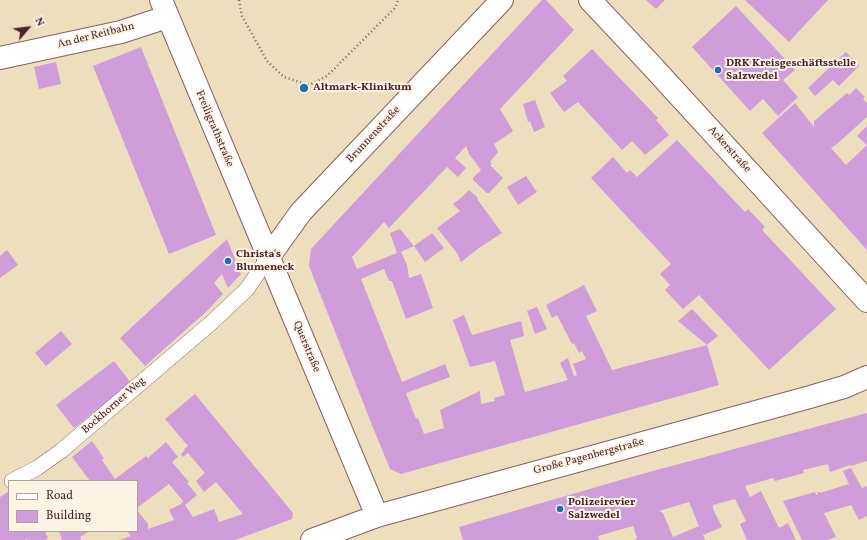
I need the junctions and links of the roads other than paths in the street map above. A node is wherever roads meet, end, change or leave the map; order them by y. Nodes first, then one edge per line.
1 (502, 0) edge
2 (590, 0) edge
3 (164, 8) edge
4 (0, 58) edge
5 (268, 258) junction
6 (867, 301) edge
7 (867, 377) edge
8 (14, 480) edge
9 (377, 516) junction
10 (312, 540) edge

1 - 5 street, Brunnenstraße
2 - 6 street, Ackerstraße
3 - 4 street, An der Reitbahn
3 - 5 street, Freiligrathstraße
5 - 8 lane, Bockhorner Weg
5 - 9 street, Querstraße
7 - 9 street, Große Pagenbergstraße
9 - 10 street, Große Pagenbergstraße

